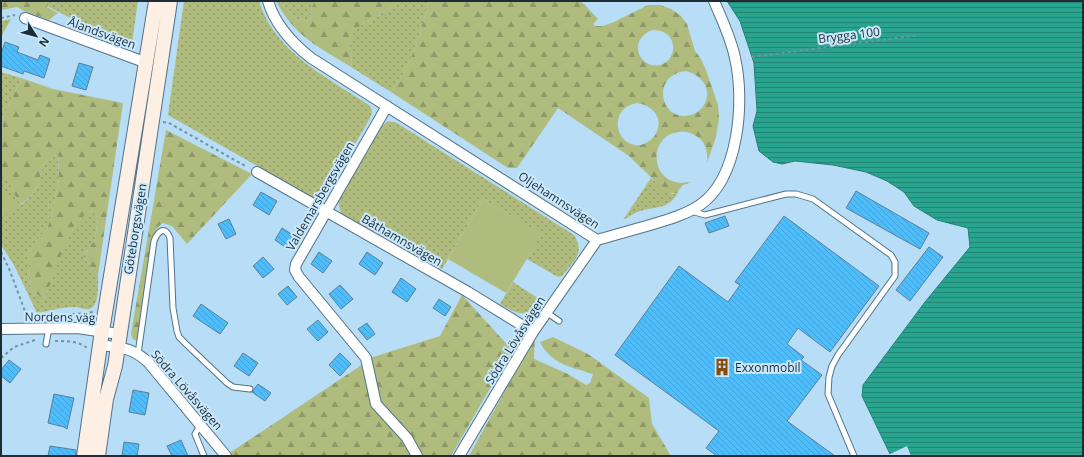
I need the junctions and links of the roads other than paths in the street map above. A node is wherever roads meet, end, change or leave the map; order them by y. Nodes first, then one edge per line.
1 (156, 1) edge
2 (170, 1) edge
3 (268, 1) edge
4 (714, 1) edge
5 (25, 18) road end
6 (147, 63) junction
7 (387, 106) junction
8 (257, 172) road end
9 (325, 211) junction
10 (690, 211) junction
11 (597, 240) junction
12 (546, 312) junction
13 (559, 321) dead end
14 (49, 328) junction
15 (1, 329) edge
16 (533, 332) junction
17 (118, 341) junction
18 (47, 342) road end
19 (98, 343) junction
20 (138, 354) junction
21 (250, 389) dead end
22 (201, 426) junction
23 (84, 456) edge
24 (98, 456) edge
25 (204, 456) edge
26 (226, 456) edge
27 (417, 456) edge
28 (459, 456) edge
29 (854, 456) edge

1 - 6 main road, Göteborgsvägen
2 - 17 main road, Göteborgsvägen
3 - 7 street, Oljehamnsvägen
4 - 10 street, Oljehamnsvägen
5 - 6 street, Ålandsvägen
6 - 19 main road, Göteborgsvägen
7 - 9 street, Valdemarsbergsvägen
7 - 11 street, Oljehamnsvägen
8 - 9 street, Båthamnsvägen
9 - 16 street, Båthamnsvägen
9 - 27 street, Valdemarsbergsvägen
10 - 11 street, Oljehamnsvägen
10 - 29 lane
11 - 12 street, Södra Lövåsvägen
12 - 13 lane
12 - 16 street, Södra Lövåsvägen
14 - 15 street, Nordens väg
14 - 18 lane
14 - 19 street, Nordens väg
16 - 28 street, Södra Lövåsvägen
17 - 19 street, Nordens väg
17 - 20 street, Södra Lövåsvägen
17 - 24 main road, Göteborgsvägen
19 - 23 main road, Göteborgsvägen
20 - 21 lane
20 - 22 street, Södra Lövåsvägen
22 - 25 lane
22 - 26 street, Södra Lövåsvägen

